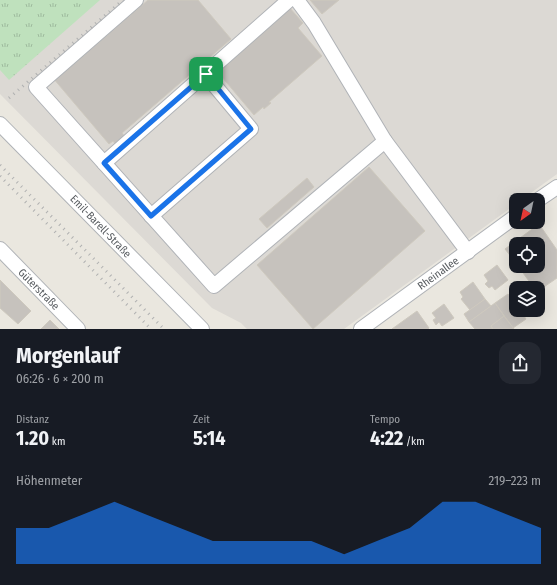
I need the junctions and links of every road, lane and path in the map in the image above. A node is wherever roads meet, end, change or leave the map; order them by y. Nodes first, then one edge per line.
1 (136, 0) edge
2 (289, 0) edge
3 (297, 0) edge
4 (206, 74) junction
5 (0, 124) edge
6 (385, 141) junction
7 (104, 163) junction
8 (557, 187) edge
9 (545, 195) edge
10 (151, 216) junction
11 (509, 221) edge
12 (0, 250) edge
13 (468, 252) junction
14 (78, 329) edge
15 (202, 329) edge
16 (361, 329) edge

1 - 7 street
2 - 4 street
3 - 6 street
4 - 7 street
4 - 10 street
5 - 15 street, Emil-Barell-Straße
6 - 10 street
6 - 13 street
7 - 10 street
8 - 9 street
11 - 13 street, Rheinallee
12 - 14 street, Güterstraße
13 - 16 street, Rheinallee

